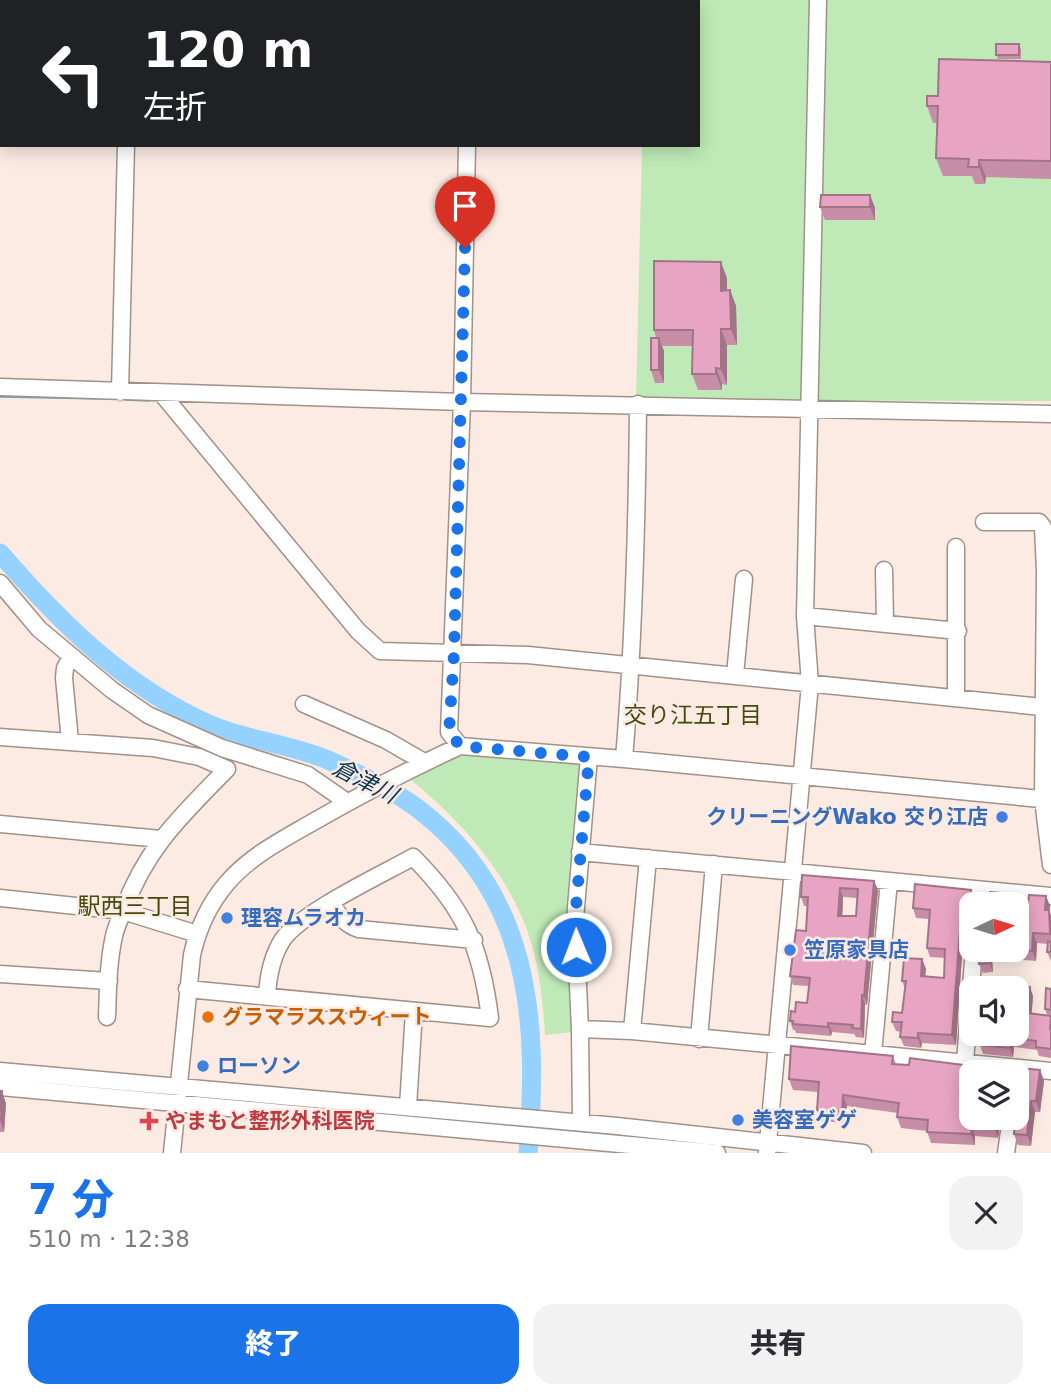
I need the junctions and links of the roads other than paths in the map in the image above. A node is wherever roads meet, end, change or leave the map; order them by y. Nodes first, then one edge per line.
1 (818, 0) edge
2 (126, 147) edge
3 (467, 147) edge
4 (0, 387) edge
5 (120, 392) junction
6 (162, 394) junction
7 (462, 402) junction
8 (638, 404) junction
9 (808, 408) junction
10 (1051, 414) edge
11 (984, 522) dead end
12 (956, 547) dead end
13 (884, 570) dead end
14 (1048, 572) edge
15 (744, 579) dead end
16 (0, 583) edge
17 (804, 616) junction
18 (885, 623) junction
19 (958, 631) junction
20 (454, 653) junction
21 (71, 657) junction
22 (632, 666) junction
23 (735, 675) junction
24 (810, 684) junction
25 (956, 697) junction
26 (304, 704) dead end
27 (1042, 707) junction
28 (0, 737) edge
29 (70, 741) junction
30 (460, 746) junction
31 (589, 757) junction
32 (624, 759) junction
33 (424, 762) junction
34 (802, 776) junction
35 (351, 800) junction
36 (1047, 800) edge
37 (0, 824) edge
38 (161, 839) junction
39 (580, 852) junction
40 (648, 858) junction
41 (714, 864) junction
42 (1051, 865) edge
43 (793, 871) junction
44 (889, 881) junction
45 (959, 893) edge
46 (1029, 896) edge
47 (1051, 896) edge
48 (0, 898) edge
49 (331, 903) junction
50 (123, 911) junction
51 (197, 934) junction
52 (474, 940) junction
53 (973, 962) edge
54 (0, 974) edge
55 (108, 982) junction
56 (187, 989) junction
57 (267, 996) junction
58 (414, 1011) junction
59 (107, 1017) dead end
60 (580, 1029) junction
61 (632, 1031) junction
62 (699, 1039) junction
63 (778, 1045) junction
64 (873, 1054) junction
65 (965, 1060) edge
66 (959, 1061) edge
67 (0, 1070) edge
68 (1029, 1070) edge
69 (1051, 1071) edge
70 (0, 1087) edge
71 (178, 1094) junction
72 (408, 1107) junction
73 (581, 1123) junction
74 (1009, 1130) edge
75 (581, 1147) edge
76 (768, 1148) edge
77 (172, 1153) edge
78 (718, 1153) edge
79 (863, 1153) edge
80 (1006, 1153) edge

1 - 9 street
2 - 5 street
3 - 7 street
4 - 5 street
5 - 6 street
6 - 7 street
6 - 20 street
7 - 8 street
7 - 20 street
8 - 9 street
8 - 22 street
9 - 10 street
9 - 17 street
11 - 14 street
12 - 19 street
13 - 18 street
14 - 27 street
15 - 23 street
16 - 21 street
17 - 18 street
17 - 24 street
18 - 19 street
19 - 25 street
20 - 22 street
20 - 30 street
21 - 29 street
21 - 35 street
22 - 23 street
22 - 32 street
23 - 24 street
24 - 25 street
24 - 34 street
25 - 27 street
26 - 33 street
27 - 36 street
28 - 29 street
29 - 38 street
30 - 31 street
30 - 33 street
31 - 32 street
31 - 39 street
32 - 34 street
33 - 35 street
34 - 36 street
34 - 43 street
35 - 51 street
36 - 42 street
37 - 38 street
38 - 50 street
39 - 40 street
39 - 60 street
40 - 41 street
40 - 61 street
41 - 43 street
41 - 62 street
43 - 44 street
43 - 63 street
44 - 45 street
44 - 64 street
46 - 47 street
48 - 50 street
49 - 52 street
49 - 52 street
49 - 57 street
50 - 51 street
50 - 55 street
51 - 56 street
52 - 58 street
53 - 65 street
54 - 55 street
55 - 59 street
56 - 57 street
56 - 71 street
57 - 58 street
58 - 72 street
60 - 61 street
60 - 73 street
61 - 62 street
62 - 63 street
63 - 64 street
63 - 76 street
64 - 66 street
67 - 71 street
68 - 69 street
70 - 71 street
71 - 72 street
71 - 75 street
71 - 77 street
72 - 73 street
73 - 76 street
74 - 80 street
75 - 78 street
76 - 79 street

